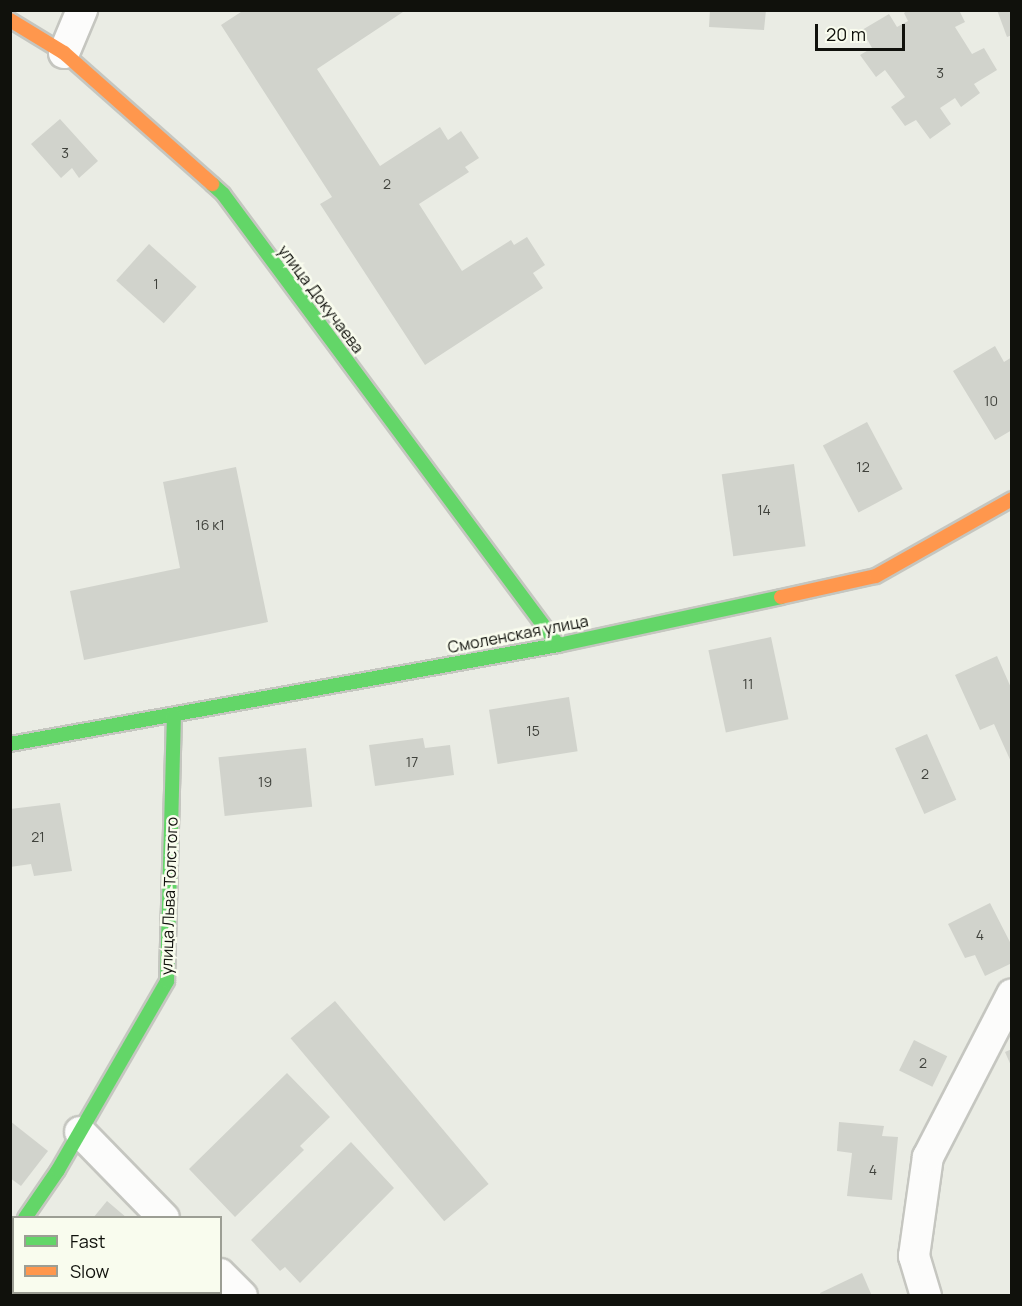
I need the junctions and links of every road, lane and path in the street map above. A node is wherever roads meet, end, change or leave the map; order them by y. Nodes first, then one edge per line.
1 (82, 10) edge
2 (10, 20) edge
3 (64, 53) junction
4 (1011, 499) edge
5 (558, 645) junction
6 (174, 715) junction
7 (10, 744) edge
8 (1011, 994) edge
9 (80, 1132) junction
10 (26, 1216) edge
11 (163, 1216) edge
12 (222, 1276) edge
13 (242, 1296) edge
14 (926, 1296) edge

1 - 3 street
2 - 3 street, улица Докучаева
3 - 5 street, улица Докучаева
4 - 5 street, Смоленская улица
5 - 6 street, Смоленская улица
6 - 7 street, Смоленская улица
6 - 9 street, улица Льва Толстого
8 - 14 street
9 - 10 street, улица Льва Толстого
9 - 11 street
12 - 13 street

